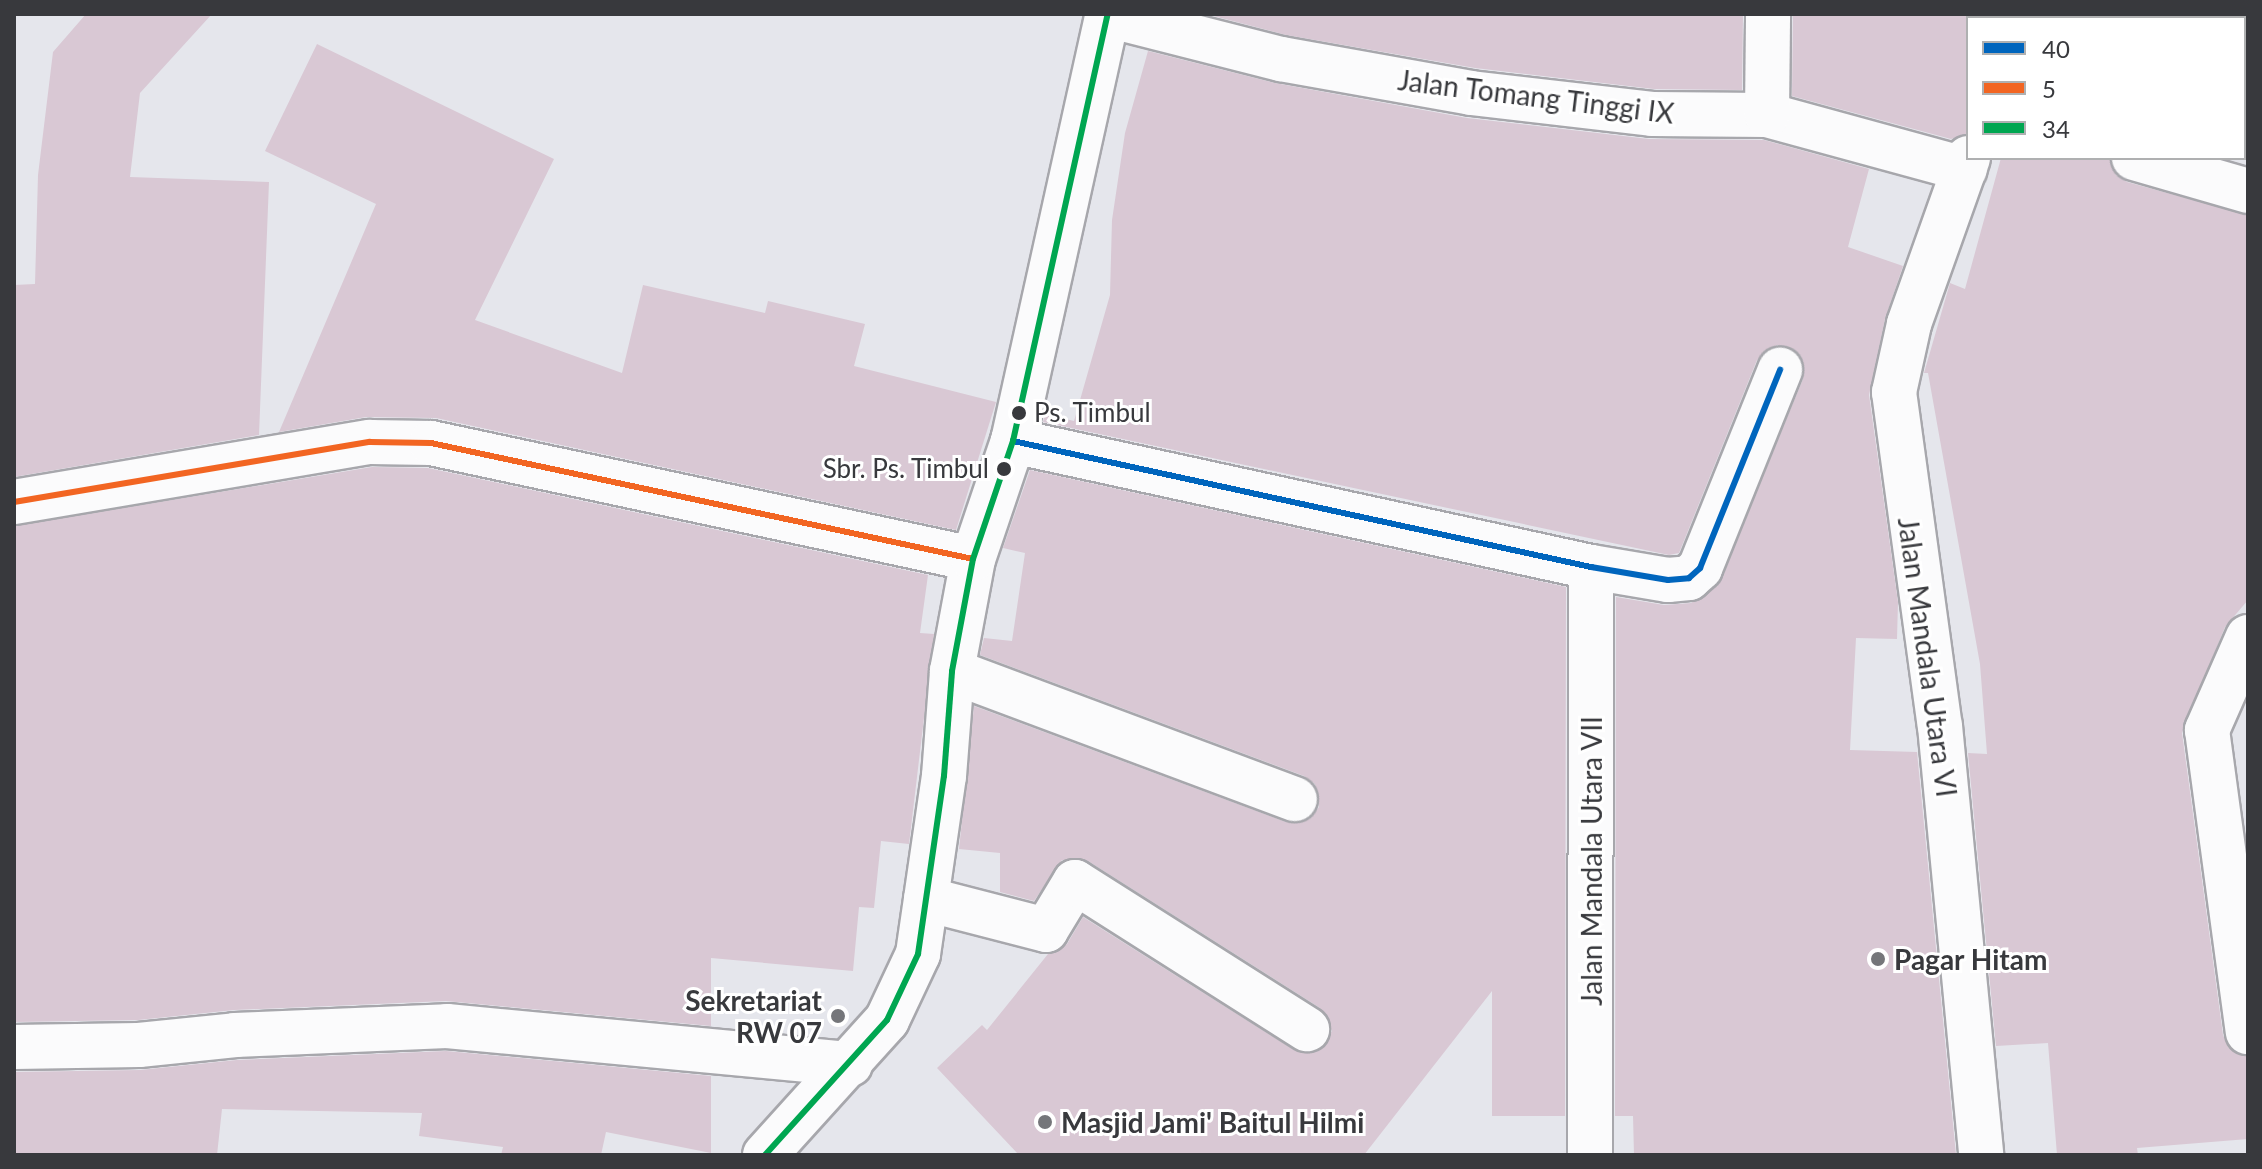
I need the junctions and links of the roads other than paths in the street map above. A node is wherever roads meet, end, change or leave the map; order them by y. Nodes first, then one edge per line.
1 (1108, 14) edge
2 (1768, 14) edge
3 (1767, 115) junction
4 (2141, 160) edge
5 (1966, 163) edge
6 (2248, 191) edge
7 (1780, 370) dead end
8 (1013, 441) junction
9 (14, 502) edge
10 (973, 559) junction
11 (1591, 567) junction
12 (2248, 637) edge
13 (952, 671) junction
14 (1295, 799) dead end
15 (926, 899) junction
16 (1307, 1029) dead end
17 (2248, 1032) edge
18 (14, 1047) edge
19 (850, 1064) junction
20 (765, 1155) edge
21 (1590, 1155) edge
22 (1981, 1155) edge

1 - 3 street, Jalan Tomang Tinggi IX
1 - 8 street
2 - 3 street
3 - 5 street, Jalan Tomang Tinggi IX
4 - 6 street
5 - 22 street, Jalan Mandala Utara VI
7 - 11 street
8 - 10 street
8 - 11 street
9 - 10 street
10 - 13 street
11 - 21 street, Jalan Mandala Utara VII
12 - 17 street
13 - 14 street
13 - 15 street
15 - 16 street
15 - 19 street
18 - 19 street
19 - 20 street

